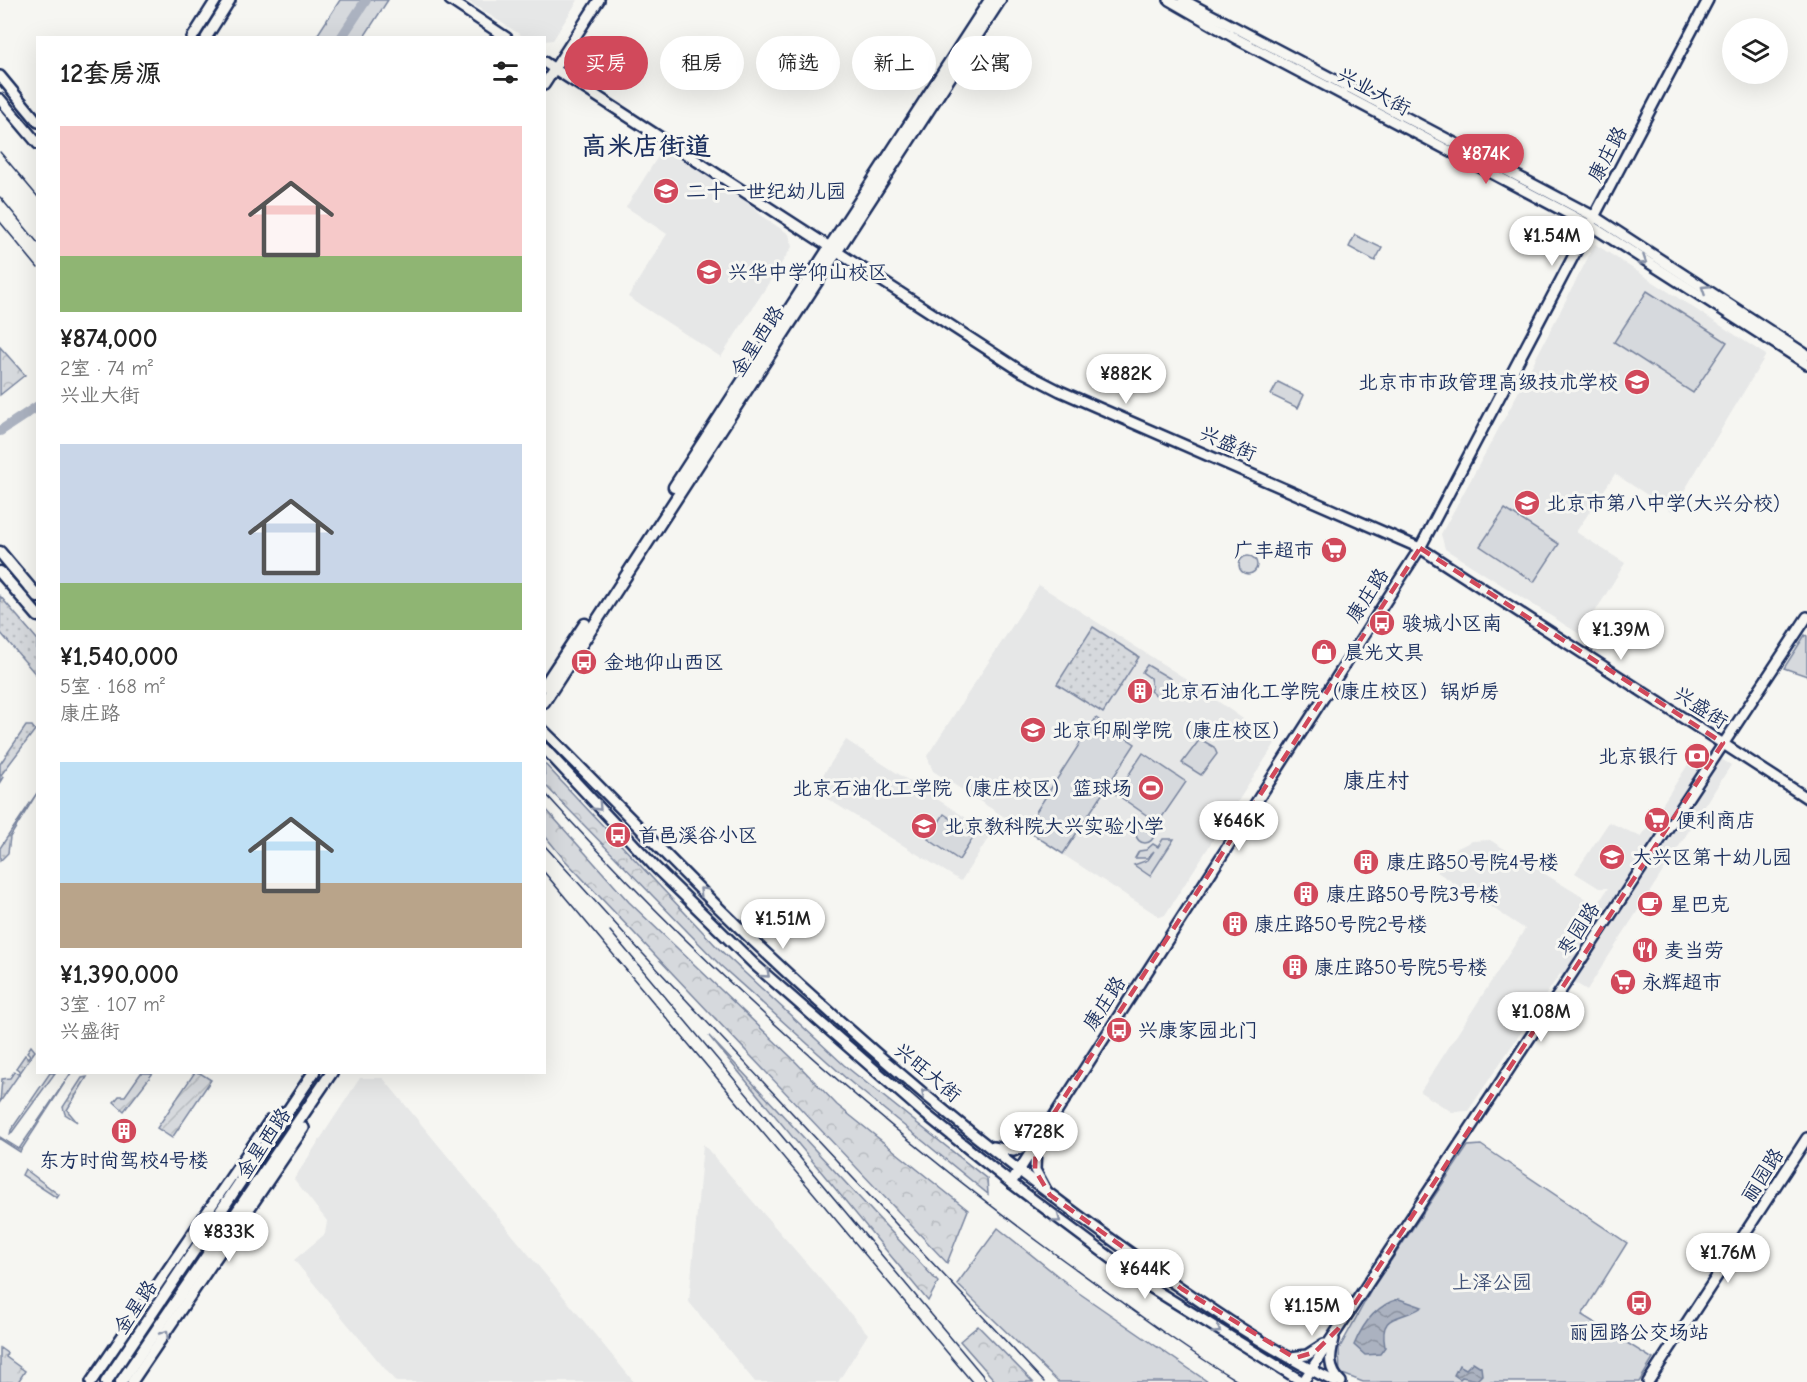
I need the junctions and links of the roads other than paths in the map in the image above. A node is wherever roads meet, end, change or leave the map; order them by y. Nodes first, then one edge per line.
1 (216, 0) edge
2 (230, 0) edge
3 (450, 0) edge
4 (599, 0) edge
5 (990, 0) edge
6 (1000, 0) edge
7 (1168, 0) edge
8 (1183, 0) edge
9 (1708, 0) edge
10 (193, 36) edge
11 (207, 36) edge
12 (504, 36) edge
13 (546, 63) edge
14 (555, 69) junction
15 (0, 76) edge
16 (546, 82) edge
17 (0, 99) edge
18 (36, 120) edge
19 (36, 142) edge
20 (1592, 221) junction
21 (833, 249) junction
22 (1807, 355) edge
23 (1807, 364) edge
24 (1420, 548) junction
25 (0, 552) edge
26 (0, 572) edge
27 (36, 595) edge
28 (36, 614) edge
29 (1807, 617) edge
30 (546, 683) edge
31 (546, 699) edge
32 (546, 733) edge
33 (1723, 743) junction
34 (546, 750) edge
35 (546, 757) edge
36 (558, 765) junction
37 (1807, 798) edge
38 (313, 1074) edge
39 (331, 1074) edge
40 (288, 1110) junction
41 (304, 1128) dead end
42 (1807, 1138) edge
43 (1036, 1142) junction
44 (991, 1146) junction
45 (1018, 1171) junction
46 (1011, 1183) junction
47 (1050, 1195) junction
48 (1338, 1329) junction
49 (1287, 1356) junction
50 (1311, 1370) junction
51 (91, 1382) edge
52 (106, 1382) edge
53 (121, 1382) edge
54 (132, 1382) edge
55 (1303, 1382) edge
56 (1335, 1382) edge
57 (1341, 1382) edge
58 (1648, 1382) edge

1 - 10 street
2 - 11 street
3 - 12 street
4 - 14 street
5 - 21 main road, 金星西路
6 - 21 main road, 金星西路
7 - 20 street, 兴业大街
8 - 20 street, 兴业大街
9 - 20 street, 康庄路
13 - 14 street, 兴盛街
14 - 16 street
14 - 21 street, 兴盛街
15 - 18 street
17 - 19 street
22 -> 20 street, 兴业大街
20 -> 23 street, 兴业大街
20 - 24 street, 康庄路
21 - 24 street, 兴盛街
21 - 30 main road, 金星西路
21 - 31 main road, 金星西路
24 - 33 street, 兴盛街
24 - 43 street, 康庄路
25 - 27 main road
26 - 28 main road
29 - 33 street, 枣园路
44 -> 32 street, 兴旺大街
33 - 37 street, 兴盛街
33 - 48 street, 枣园路
34 - 36 street, 兴旺大街
35 - 36 street
36 -> 46 street, 兴旺大街
38 - 40 main road, 金星路
39 - 53 main road, 金星西路
40 - 51 street
40 - 52 main road, 金星路
54 -> 41 street
42 - 58 street, 丽园路
43 - 44 street
43 - 45 street, 康庄路
43 - 47 street
44 - 45 street, 兴旺大街
45 - 46 street, 康庄路
45 - 47 street, 兴旺大街
46 -> 55 street, 兴旺大街
47 - 49 street, 兴旺大街
48 - 49 street
48 - 50 street, 枣园路
48 - 57 street
49 - 50 street, 兴旺大街
50 - 55 street, 枣园路
50 - 56 street, 兴旺大街

